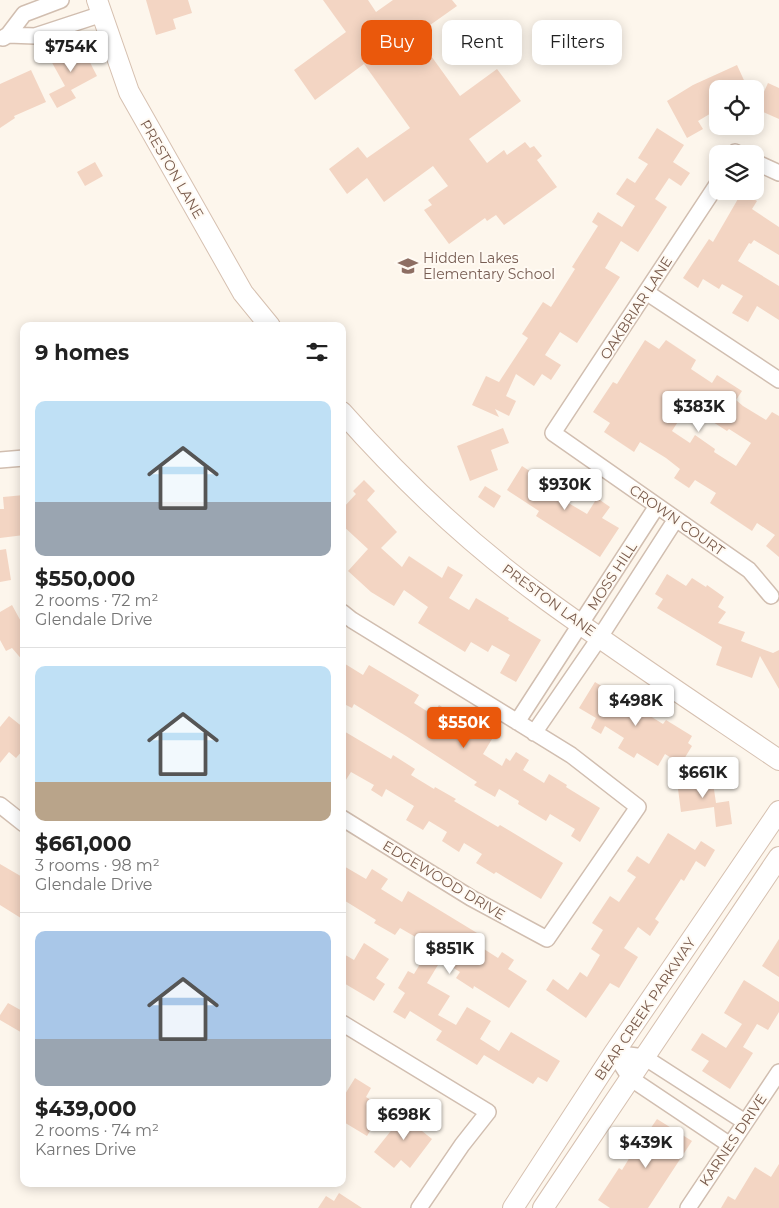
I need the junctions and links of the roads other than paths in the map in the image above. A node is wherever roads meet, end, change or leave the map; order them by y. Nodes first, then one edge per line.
1 (61, 0) edge
2 (100, 7) edge
3 (3, 35) edge
4 (764, 166) edge
5 (779, 173) edge
6 (709, 196) edge
7 (646, 292) junction
8 (267, 322) edge
9 (779, 380) edge
10 (346, 416) edge
11 (554, 433) joint
12 (20, 458) edge
13 (0, 460) edge
14 (657, 506) junction
15 (676, 519) junction
16 (771, 596) dead end
17 (346, 615) edge
18 (581, 624) junction
19 (600, 637) junction
20 (517, 722) junction
21 (534, 733) junction
22 (779, 760) edge
23 (0, 805) edge
24 (779, 811) edge
25 (346, 820) edge
26 (20, 821) edge
27 (779, 857) edge
28 (346, 1025) edge
29 (614, 1052) junction
30 (644, 1057) junction
31 (779, 1072) edge
32 (630, 1078) junction
33 (745, 1122) junction
34 (730, 1145) junction
35 (419, 1208) edge
36 (512, 1208) edge
37 (543, 1208) edge
38 (688, 1208) edge

1 - 3 street
2 - 3 street
2 - 8 street, PRESTON LANE
4 - 5 street
6 - 7 street, OAKBRIAR LANE
7 - 9 street
7 - 11 street, OAKBRIAR LANE
10 - 18 street, PRESTON LANE
11 - 14 street, CROWN COURT
12 - 13 street
14 - 15 street, CROWN COURT
14 - 18 street, MOSS HILL
15 - 16 street, CROWN COURT
15 - 19 street, MOSS HILL
17 - 20 street
18 - 19 street, PRESTON LANE
18 - 20 street, MOSS HILL
19 - 21 street, MOSS HILL
19 - 22 street, PRESTON LANE
20 - 21 street
21 - 25 street, EDGEWOOD DRIVE
23 - 26 street
24 - 29 street, BEAR CREEK PARKWAY
27 - 30 street, BEAR CREEK PARKWAY
28 - 35 street
29 - 30 street
29 - 32 street
29 - 36 street, BEAR CREEK PARKWAY
30 - 32 street, BEAR CREEK PARKWAY
30 - 33 street
31 - 33 street, KARNES DRIVE
32 - 34 street
32 - 37 street, BEAR CREEK PARKWAY
33 - 34 street, KARNES DRIVE
34 - 38 street, KARNES DRIVE

